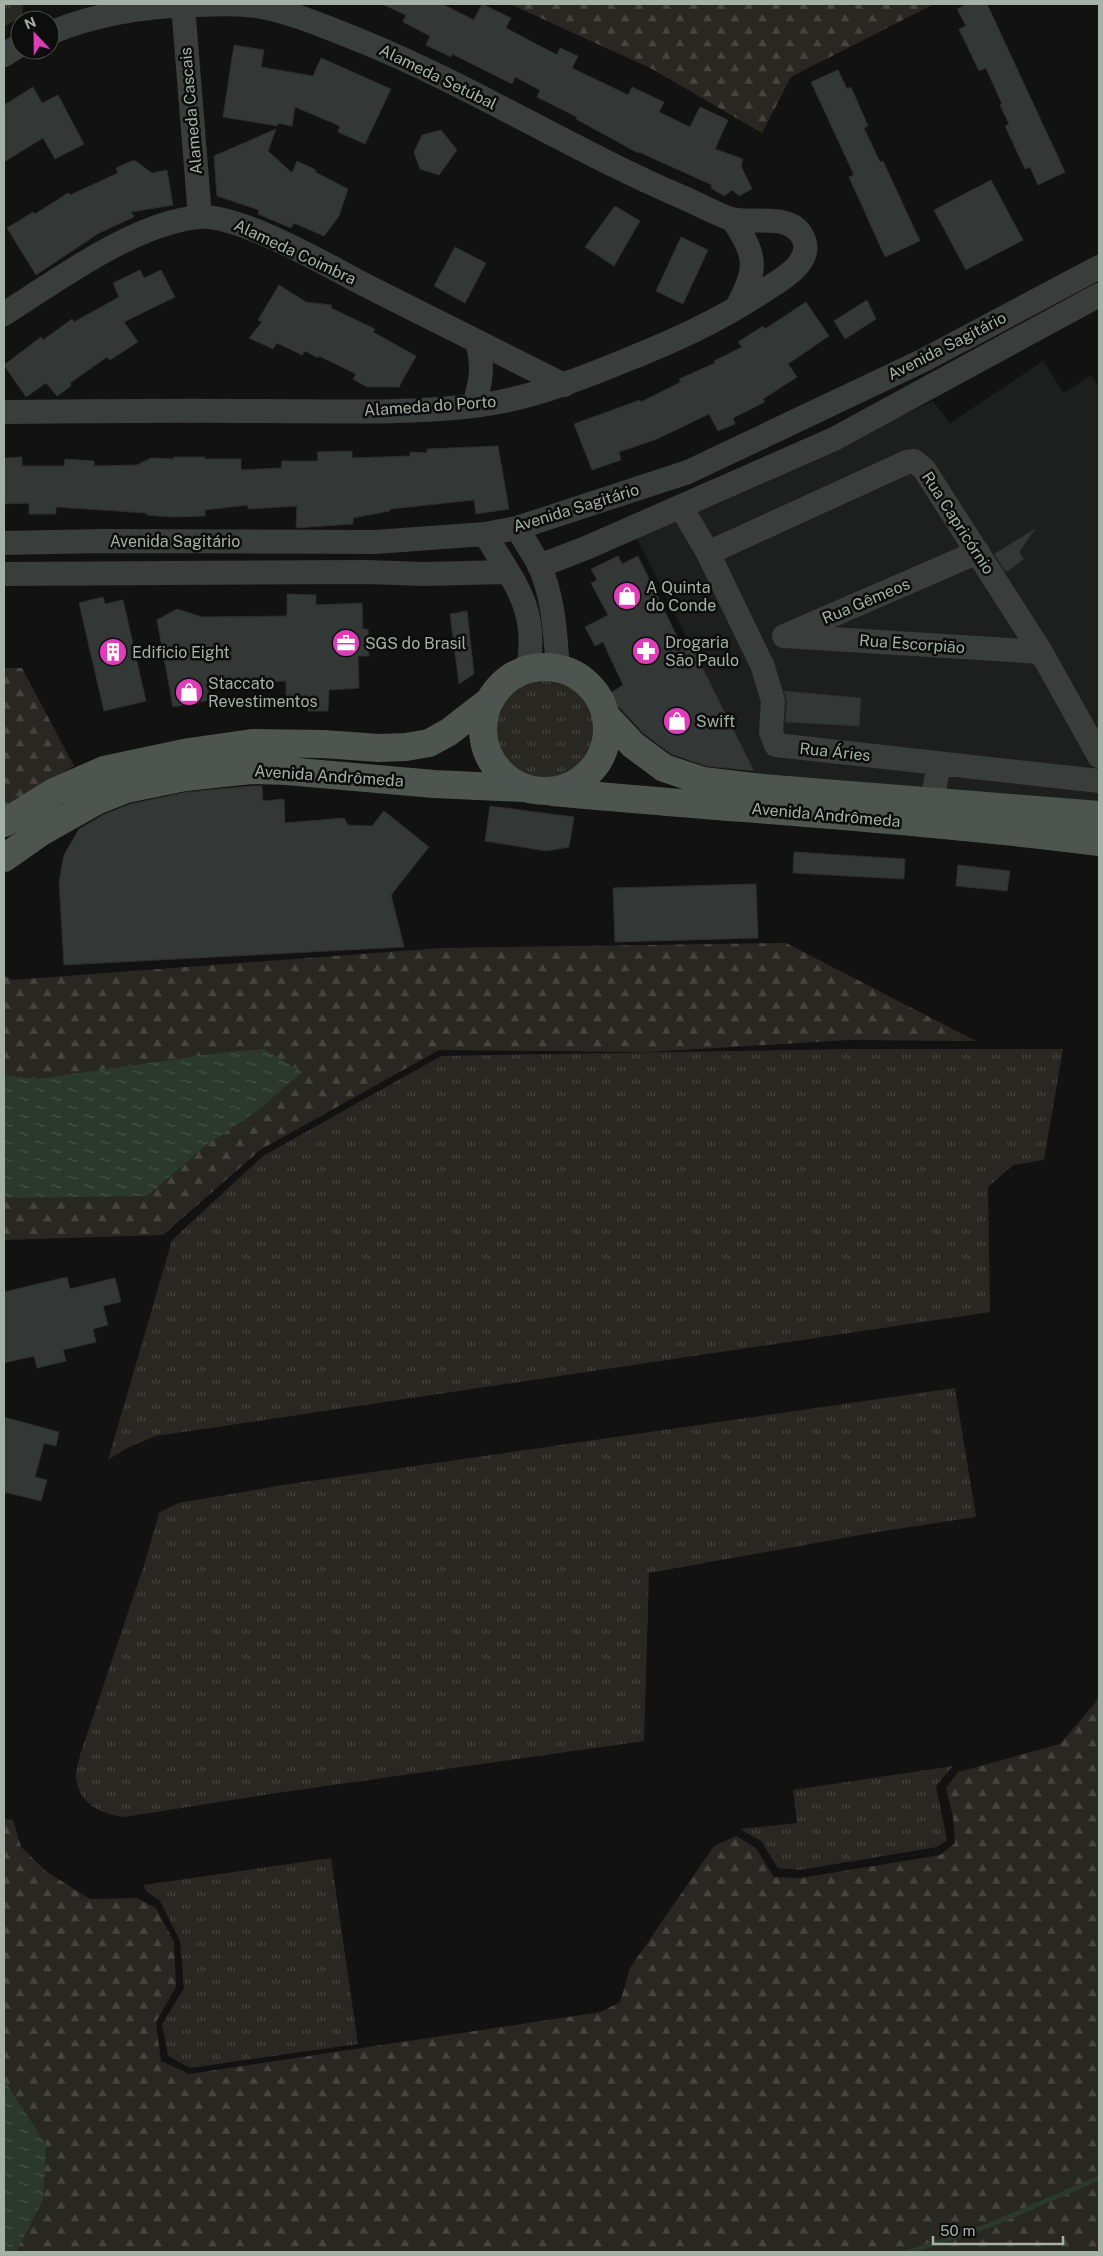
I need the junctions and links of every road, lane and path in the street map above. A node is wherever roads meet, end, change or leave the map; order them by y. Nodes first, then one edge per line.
1 (183, 5) junction
2 (60, 29) edge
3 (200, 217) junction
4 (733, 220) junction
5 (804, 240) joint
6 (1099, 267) edge
7 (1099, 295) edge
8 (737, 307) junction
9 (4, 314) edge
10 (477, 341) junction
11 (564, 385) junction
12 (474, 406) junction
13 (4, 412) edge
14 (681, 507) junction
15 (517, 528) junction
16 (485, 534) junction
17 (4, 543) edge
18 (978, 552) junction
19 (708, 554) junction
20 (539, 566) junction
21 (507, 572) junction
22 (4, 574) edge
23 (784, 636) junction
24 (754, 648) junction
25 (1041, 652) junction
26 (558, 668) junction
27 (528, 669) junction
28 (489, 701) junction
29 (607, 717) junction
30 (1099, 756) edge
31 (939, 764) junction
32 (1099, 781) edge
33 (523, 788) junction
34 (553, 792) junction
35 (932, 801) junction
36 (1099, 815) edge
37 (4, 823) edge
38 (1099, 842) edge
39 (4, 858) edge

1 - 2 street, Alameda Setúbal
1 - 3 street, Alameda Cascais
1 - 4 street, Alameda Setúbal
3 - 9 street, Alameda Coimbra
3 - 10 street, Alameda Coimbra
4 - 5 street, Alameda Setúbal
4 - 8 street
5 - 8 street, Alameda do Porto
6 - 15 street, Avenida Sagitário
7 - 14 street, Avenida Sagitário
8 - 11 street, Alameda do Porto
10 - 11 street, Alameda Coimbra
10 - 12 street
11 - 12 street, Alameda do Porto
12 - 13 street, Alameda do Porto
14 - 19 street, Rua Áries
14 - 20 street, Avenida Sagitário
15 - 16 street, Avenida Sagitário
15 - 20 street
16 - 17 street, Avenida Sagitário
16 - 21 street
18 - 19 street, Rua Capricórnio
18 - 23 street, Rua Gêmeos
18 - 25 street, Rua Capricórnio
19 - 24 street, Rua Áries
20 - 26 street
21 - 22 street, Avenida Sagitário
21 - 27 street
23 - 24 street, Rua Gêmeos
23 - 25 street, Rua Escorpião
24 - 31 street, Rua Áries
25 - 30 street, Rua Capricórnio
26 - 27 main road
26 - 29 main road
27 - 28 main road
28 - 33 main road
28 - 37 main road, Avenida Andrômeda
29 - 34 main road
29 - 35 main road, Avenida Andrômeda
31 - 32 street, Rua Áries
31 - 35 street
33 - 34 main road
33 - 39 main road, Avenida Andrômeda
34 - 38 main road, Avenida Andrômeda
35 - 36 main road, Avenida Andrômeda

